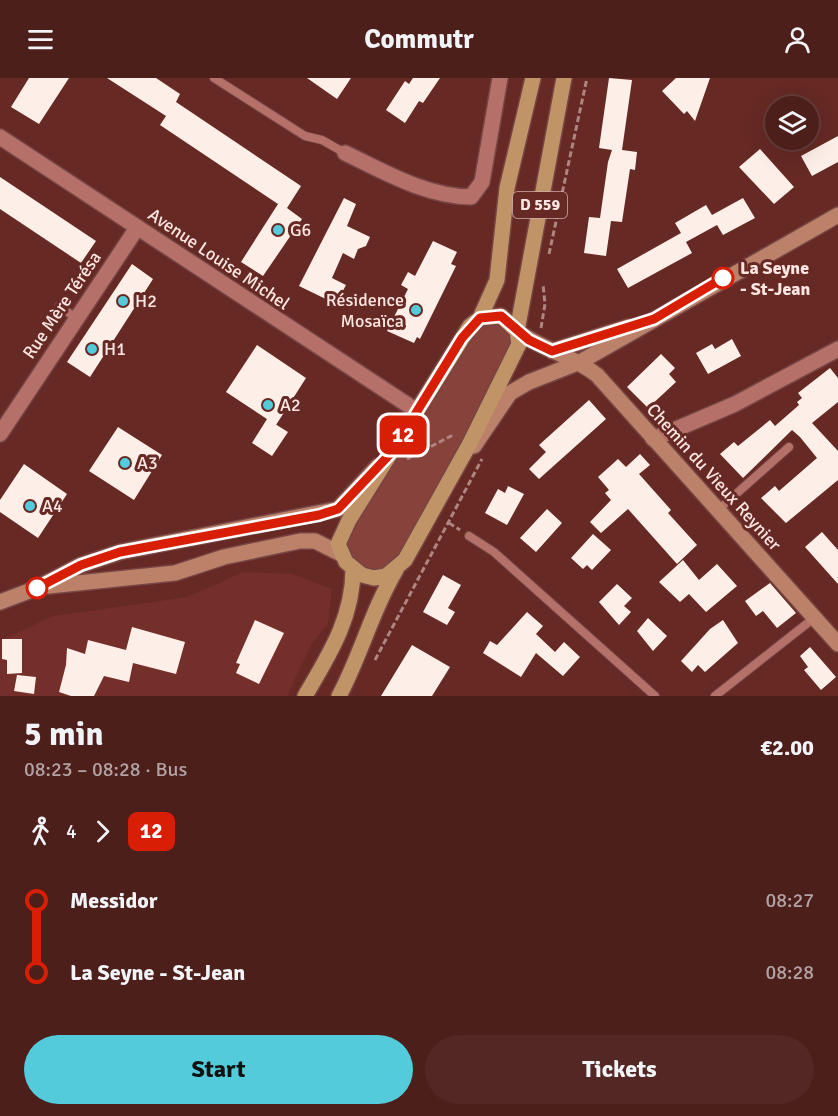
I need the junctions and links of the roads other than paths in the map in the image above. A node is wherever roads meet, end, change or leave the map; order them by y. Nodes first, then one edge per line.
1 (214, 78) edge
2 (500, 78) edge
3 (533, 78) edge
4 (564, 78) edge
5 (0, 137) edge
6 (345, 153) joint
7 (838, 215) edge
8 (137, 228) junction
9 (59, 306) dead end
10 (76, 318) junction
11 (480, 318) junction
12 (654, 319) junction
13 (517, 331) junction
14 (838, 349) edge
15 (552, 351) junction
16 (580, 362) junction
17 (417, 411) junction
18 (0, 434) edge
19 (653, 439) junction
20 (789, 447) dead end
21 (392, 452) junction
22 (461, 460) junction
23 (718, 510) junction
24 (469, 536) dead end
25 (341, 554) junction
26 (353, 569) junction
27 (396, 570) junction
28 (37, 588) junction
29 (0, 602) edge
30 (814, 618) junction
31 (838, 644) edge
32 (305, 696) edge
33 (339, 696) edge
34 (655, 696) edge
35 (715, 696) edge

1 - 6 lane
2 - 6 street
3 - 11 main road, D 559
4 - 13 main road, D 559
5 - 8 street, Avenue Louise Michel
7 - 12 street
8 - 10 street, Rue Mère Térésa
8 - 17 street, Avenue Louise Michel
9 - 10 lane
10 - 18 street, Rue Mère Térésa
11 - 13 main road
11 - 17 main road
12 - 15 street
12 - 16 street
13 - 15 street, Chemin du Vieux Reynier
13 - 22 main road
14 - 19 street
15 - 16 street, Chemin du Vieux Reynier
16 - 19 street, Chemin du Vieux Reynier
16 - 22 street
17 - 21 main road
19 - 23 street, Chemin du Vieux Reynier
20 - 23 lane
21 - 25 main road
21 - 28 street
22 - 27 main road
23 - 30 street, Chemin du Vieux Reynier
24 - 34 lane
25 - 26 main road
25 - 28 street
26 - 27 main road
26 - 32 main road
27 - 33 main road
28 - 29 street
30 - 31 street, Chemin du Vieux Reynier
30 - 35 lane

